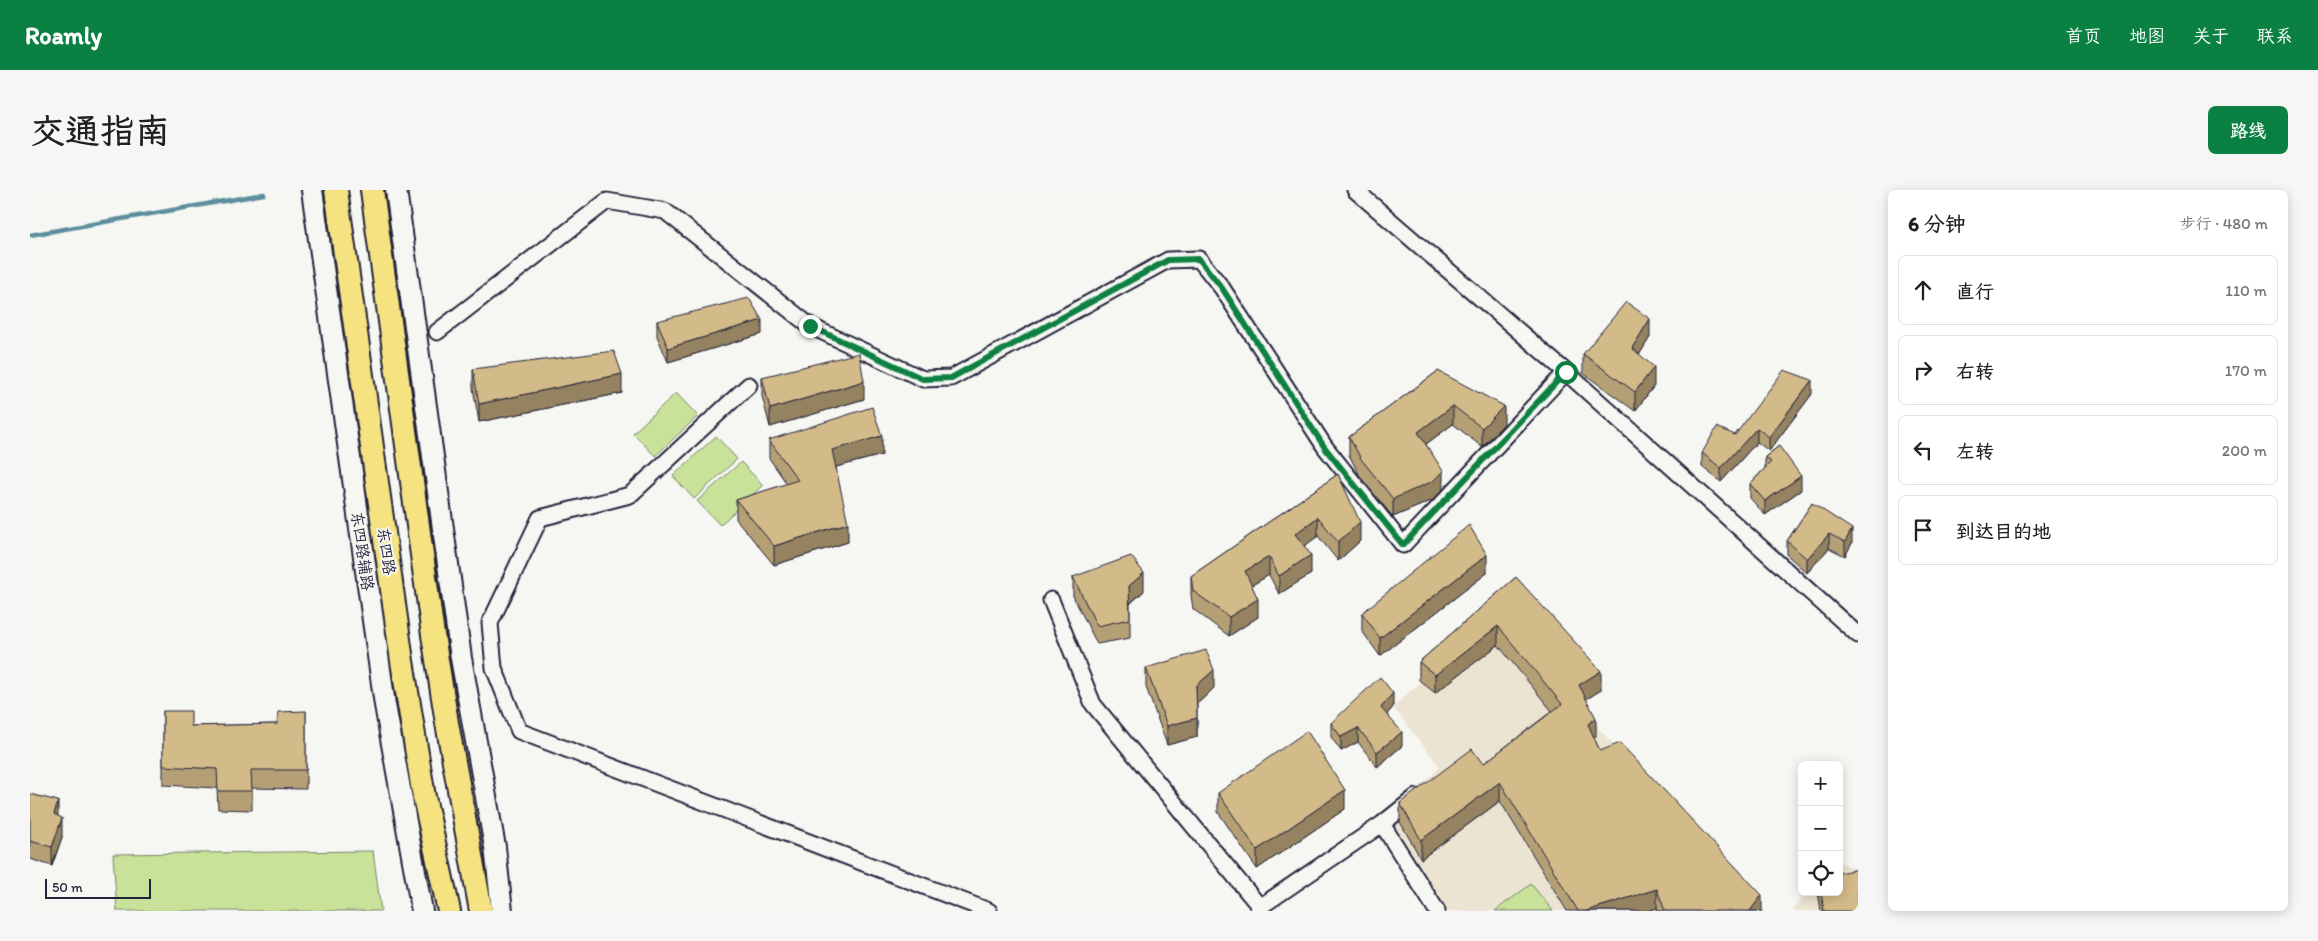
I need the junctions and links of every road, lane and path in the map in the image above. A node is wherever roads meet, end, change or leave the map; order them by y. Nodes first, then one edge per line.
1 (312, 190) edge
2 (336, 190) edge
3 (372, 190) edge
4 (396, 190) edge
5 (1355, 190) edge
6 (437, 332) dead end
7 (1566, 372) junction
8 (750, 385) dead end
9 (1051, 600) dead end
10 (1858, 635) edge
11 (1428, 787) edge
12 (1382, 824) junction
13 (1259, 909) edge
14 (422, 911) edge
15 (449, 911) edge
16 (481, 911) edge
17 (502, 911) edge
18 (989, 911) edge
19 (1437, 911) edge

1 - 14 main road, 东四路辅路
2 - 15 main road, 东四路
3 - 16 main road
4 - 17 main road
5 - 7 street
6 - 7 street
7 - 10 street
8 - 18 street
9 - 13 street
11 - 12 street
12 - 13 street
12 - 19 street

